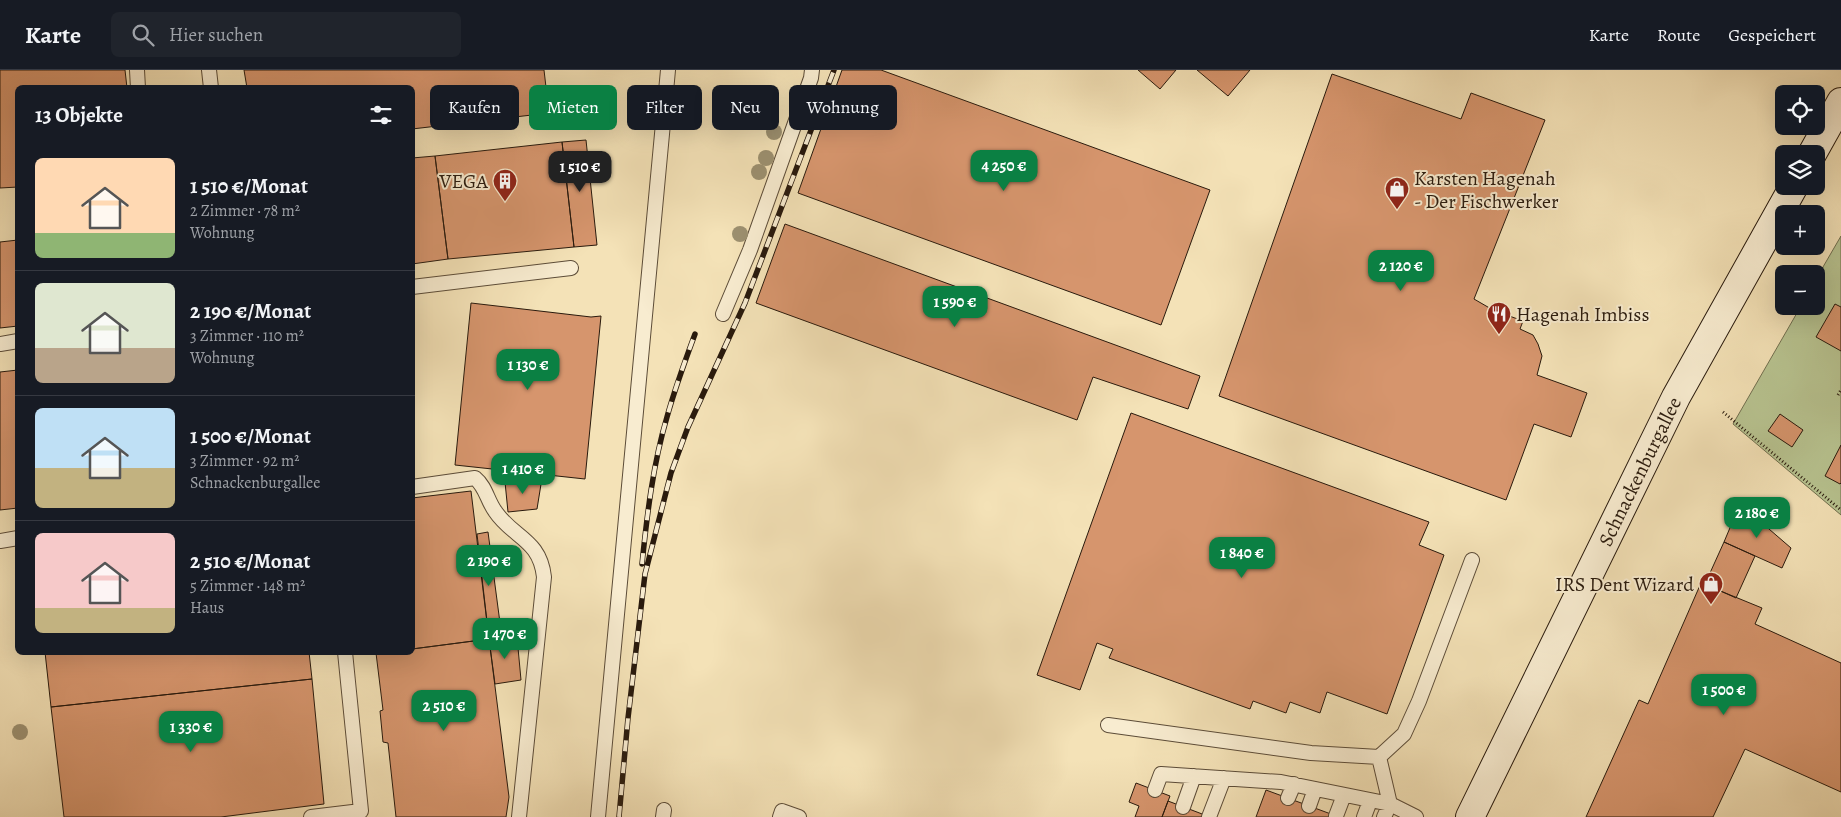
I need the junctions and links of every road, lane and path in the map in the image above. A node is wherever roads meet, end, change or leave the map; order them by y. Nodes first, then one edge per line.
1 (137, 70) edge
2 (209, 70) edge
3 (668, 70) edge
4 (812, 70) edge
5 (138, 85) edge
6 (211, 85) edge
7 (1841, 102) edge
8 (1817, 145) edge
9 (1789, 195) edge
10 (571, 268) dead end
11 (415, 287) edge
12 (723, 314) dead end
13 (15, 342) edge
14 (0, 344) edge
15 (1841, 390) edge
16 (1838, 395) dead end
17 (1723, 412) dead end
18 (415, 487) edge
19 (1841, 510) edge
20 (15, 538) edge
21 (0, 541) edge
22 (1472, 560) dead end
23 (345, 655) edge
24 (1108, 726) dead end
25 (1379, 757) junction
26 (1194, 776) junction
27 (1224, 778) junction
28 (1294, 784) junction
29 (1315, 789) junction
30 (1155, 790) dead end
31 (1344, 795) junction
32 (1288, 798) dead end
33 (1370, 801) junction
34 (1309, 806) dead end
35 (1183, 807) dead end
36 (1387, 811) edge
37 (1336, 816) dead end
38 (311, 817) edge
39 (518, 817) edge
40 (598, 817) edge
41 (780, 817) edge
42 (800, 817) edge
43 (1209, 817) edge
44 (1364, 817) edge
45 (1416, 817) edge
46 (1470, 817) edge

1 - 5 lane
2 - 6 lane
3 - 40 lane
4 - 12 lane
7 - 8 main road
9 - 46 main road, Schnackenburgallee
10 - 11 lane
13 - 14 lane
15 - 16 path
17 - 19 path
18 - 39 lane
20 - 21 lane
22 - 25 lane
23 - 38 lane
24 - 25 lane
25 - 36 lane
26 - 27 lane
26 - 30 lane
26 - 35 lane
27 - 28 lane
27 - 43 lane
28 - 29 lane
28 - 32 lane
29 - 31 lane
29 - 34 lane
31 - 33 lane
31 - 37 lane
33 - 36 lane
33 - 44 lane
36 - 45 lane
41 - 42 lane

